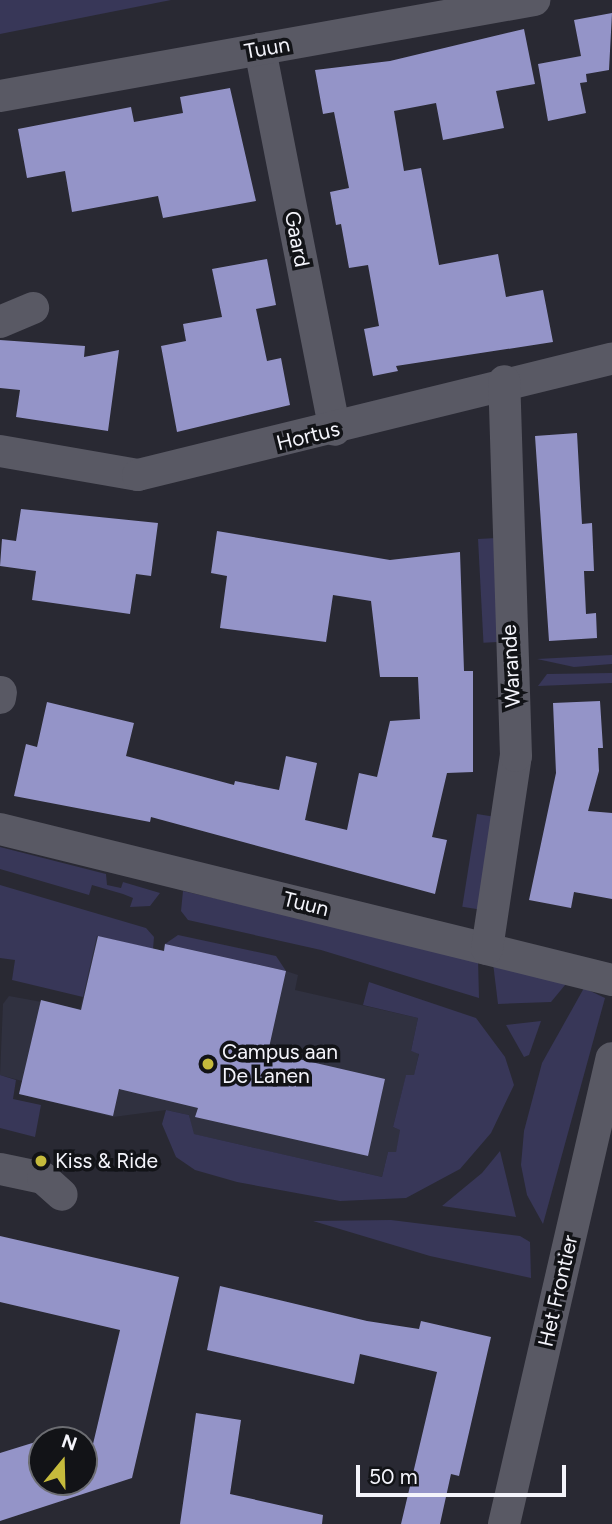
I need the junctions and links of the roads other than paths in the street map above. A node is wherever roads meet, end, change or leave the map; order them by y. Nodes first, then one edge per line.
1 (534, 0) edge
2 (260, 49) junction
3 (0, 96) edge
4 (33, 308) dead end
5 (0, 322) edge
6 (612, 359) edge
7 (504, 381) junction
8 (335, 430) junction
9 (0, 451) edge
10 (0, 829) edge
11 (487, 949) junction
12 (612, 980) edge
13 (612, 1058) edge
14 (0, 1169) edge
15 (62, 1195) dead end
16 (504, 1524) edge

1 - 2 street, Tuun
2 - 3 street, Tuun
2 - 8 street, Gaard
4 - 5 street
6 - 7 street, Hortus
7 - 8 street, Hortus
7 - 11 street, Warande
8 - 9 street, Hortus
10 - 11 street, Tuun
11 - 12 street, Tuun
13 - 16 street, Het Frontier
14 - 15 street

